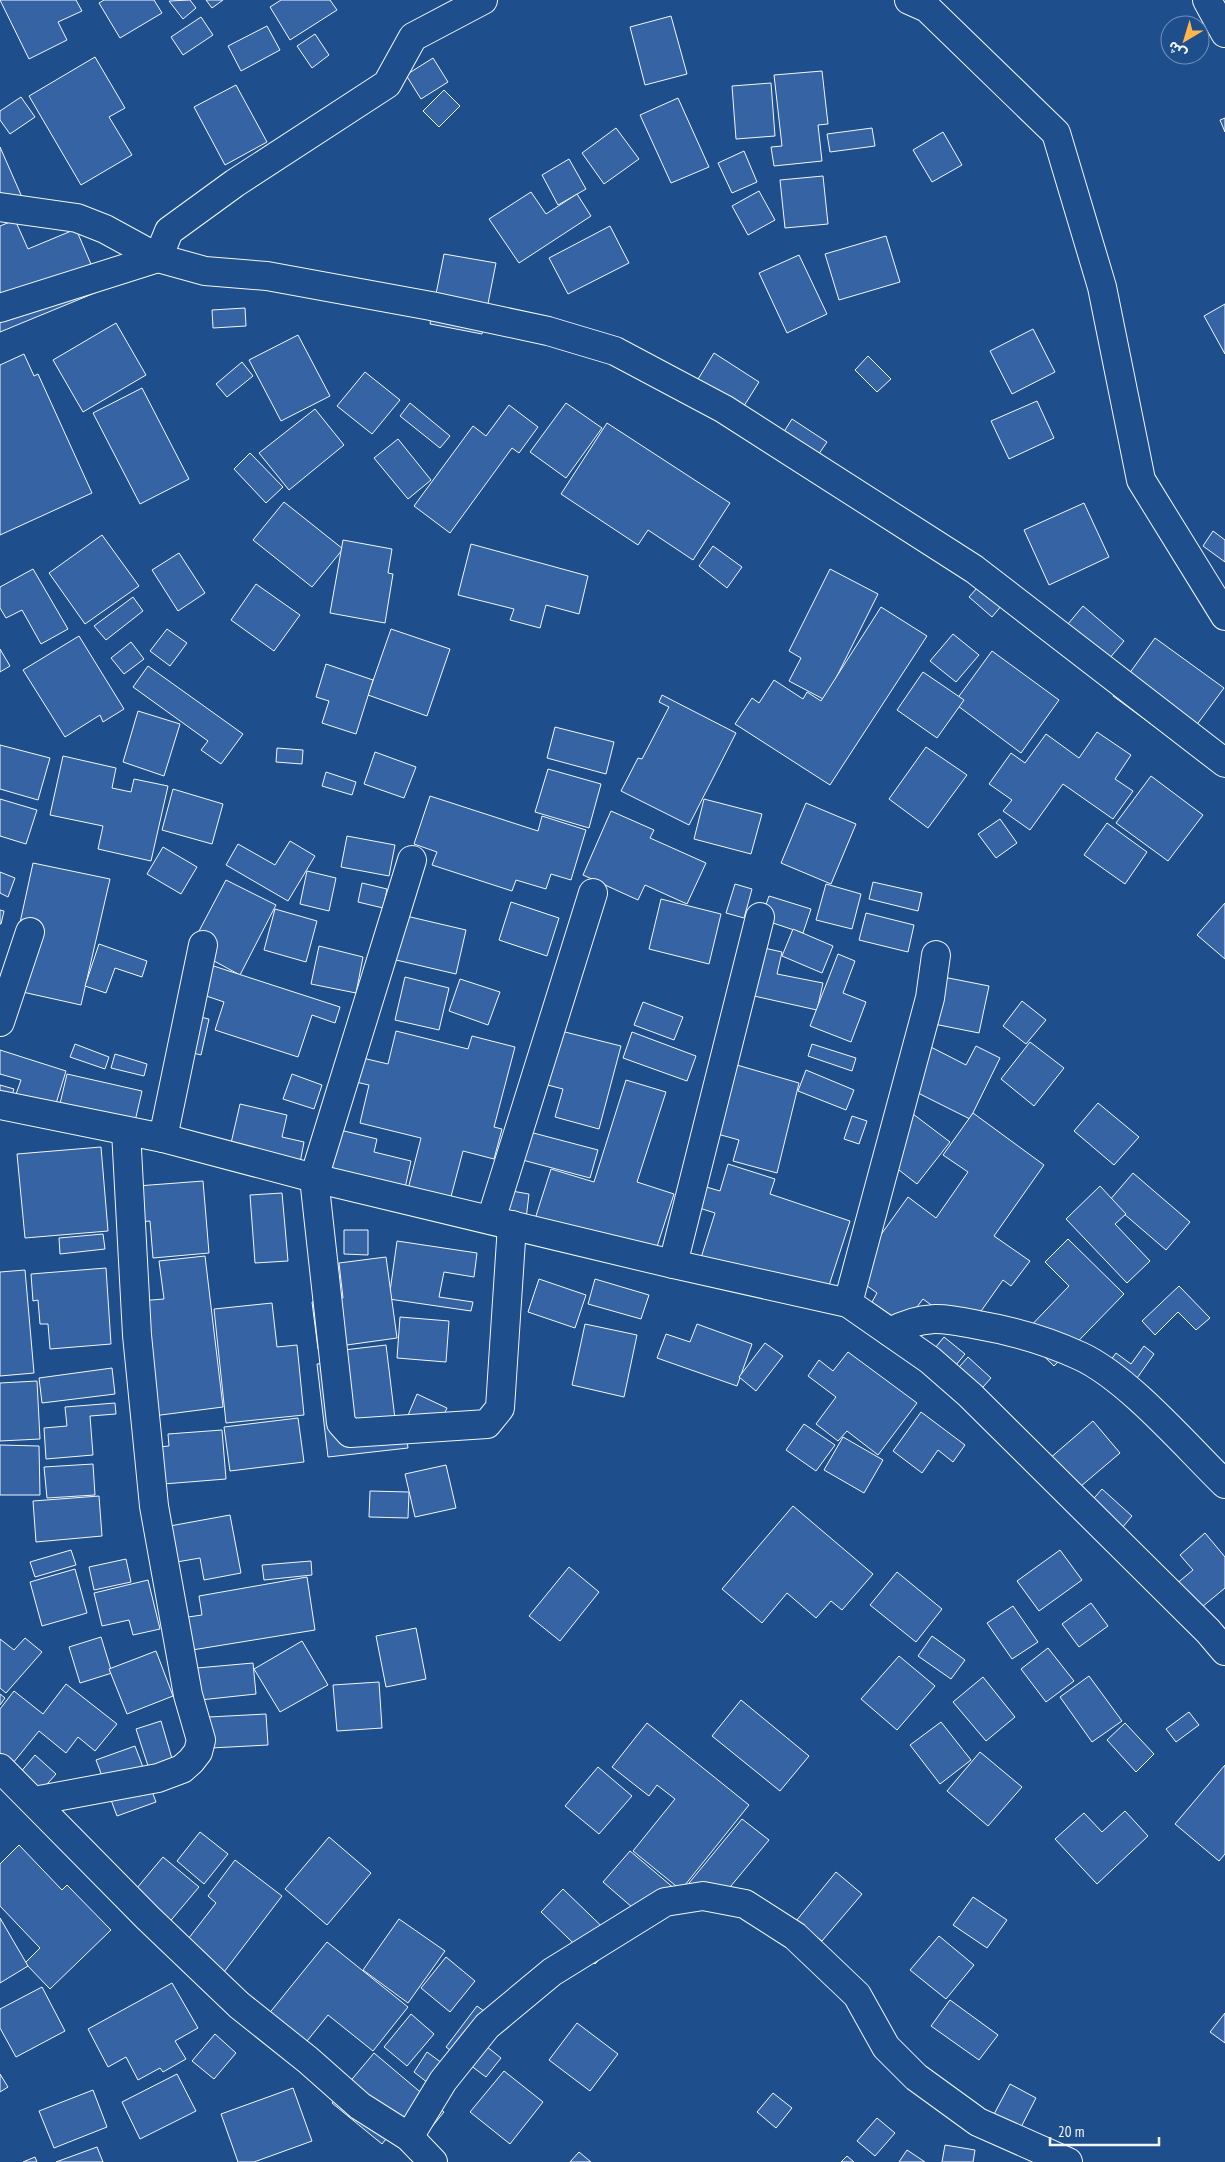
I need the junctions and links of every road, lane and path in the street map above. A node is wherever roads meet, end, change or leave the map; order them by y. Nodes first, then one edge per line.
1 (483, 0) edge
2 (909, 0) edge
3 (1207, 0) edge
4 (1225, 33) edge
5 (0, 207) edge
6 (158, 258) junction
7 (0, 308) edge
8 (1225, 616) edge
9 (1225, 763) edge
10 (412, 860) dead end
11 (593, 893) dead end
12 (760, 917) dead end
13 (30, 932) dead end
14 (203, 945) dead end
15 (936, 956) dead end
16 (0, 1022) edge
17 (0, 1105) edge
18 (126, 1131) junction
19 (163, 1138) junction
20 (314, 1178) junction
21 (502, 1223) junction
22 (673, 1264) junction
23 (848, 1303) junction
24 (890, 1332) junction
25 (1225, 1484) edge
26 (1225, 1650) edge
27 (0, 1768) edge
28 (34, 1801) junction
29 (409, 2137) junction
30 (433, 2162) edge
31 (1068, 2162) edge

1 - 6 street
2 - 8 street
3 - 4 street
5 - 6 street
6 - 7 street
6 - 9 street
10 - 20 street
11 - 21 street
12 - 22 street
13 - 16 street
14 - 19 street
15 - 23 street
17 - 18 street
18 - 19 street
18 - 28 street
19 - 20 street
20 - 21 street
20 - 21 street
21 - 22 street
22 - 23 street
23 - 24 street
24 - 25 street
24 - 26 street
27 - 28 street
28 - 29 street
29 - 30 street
29 - 31 street

